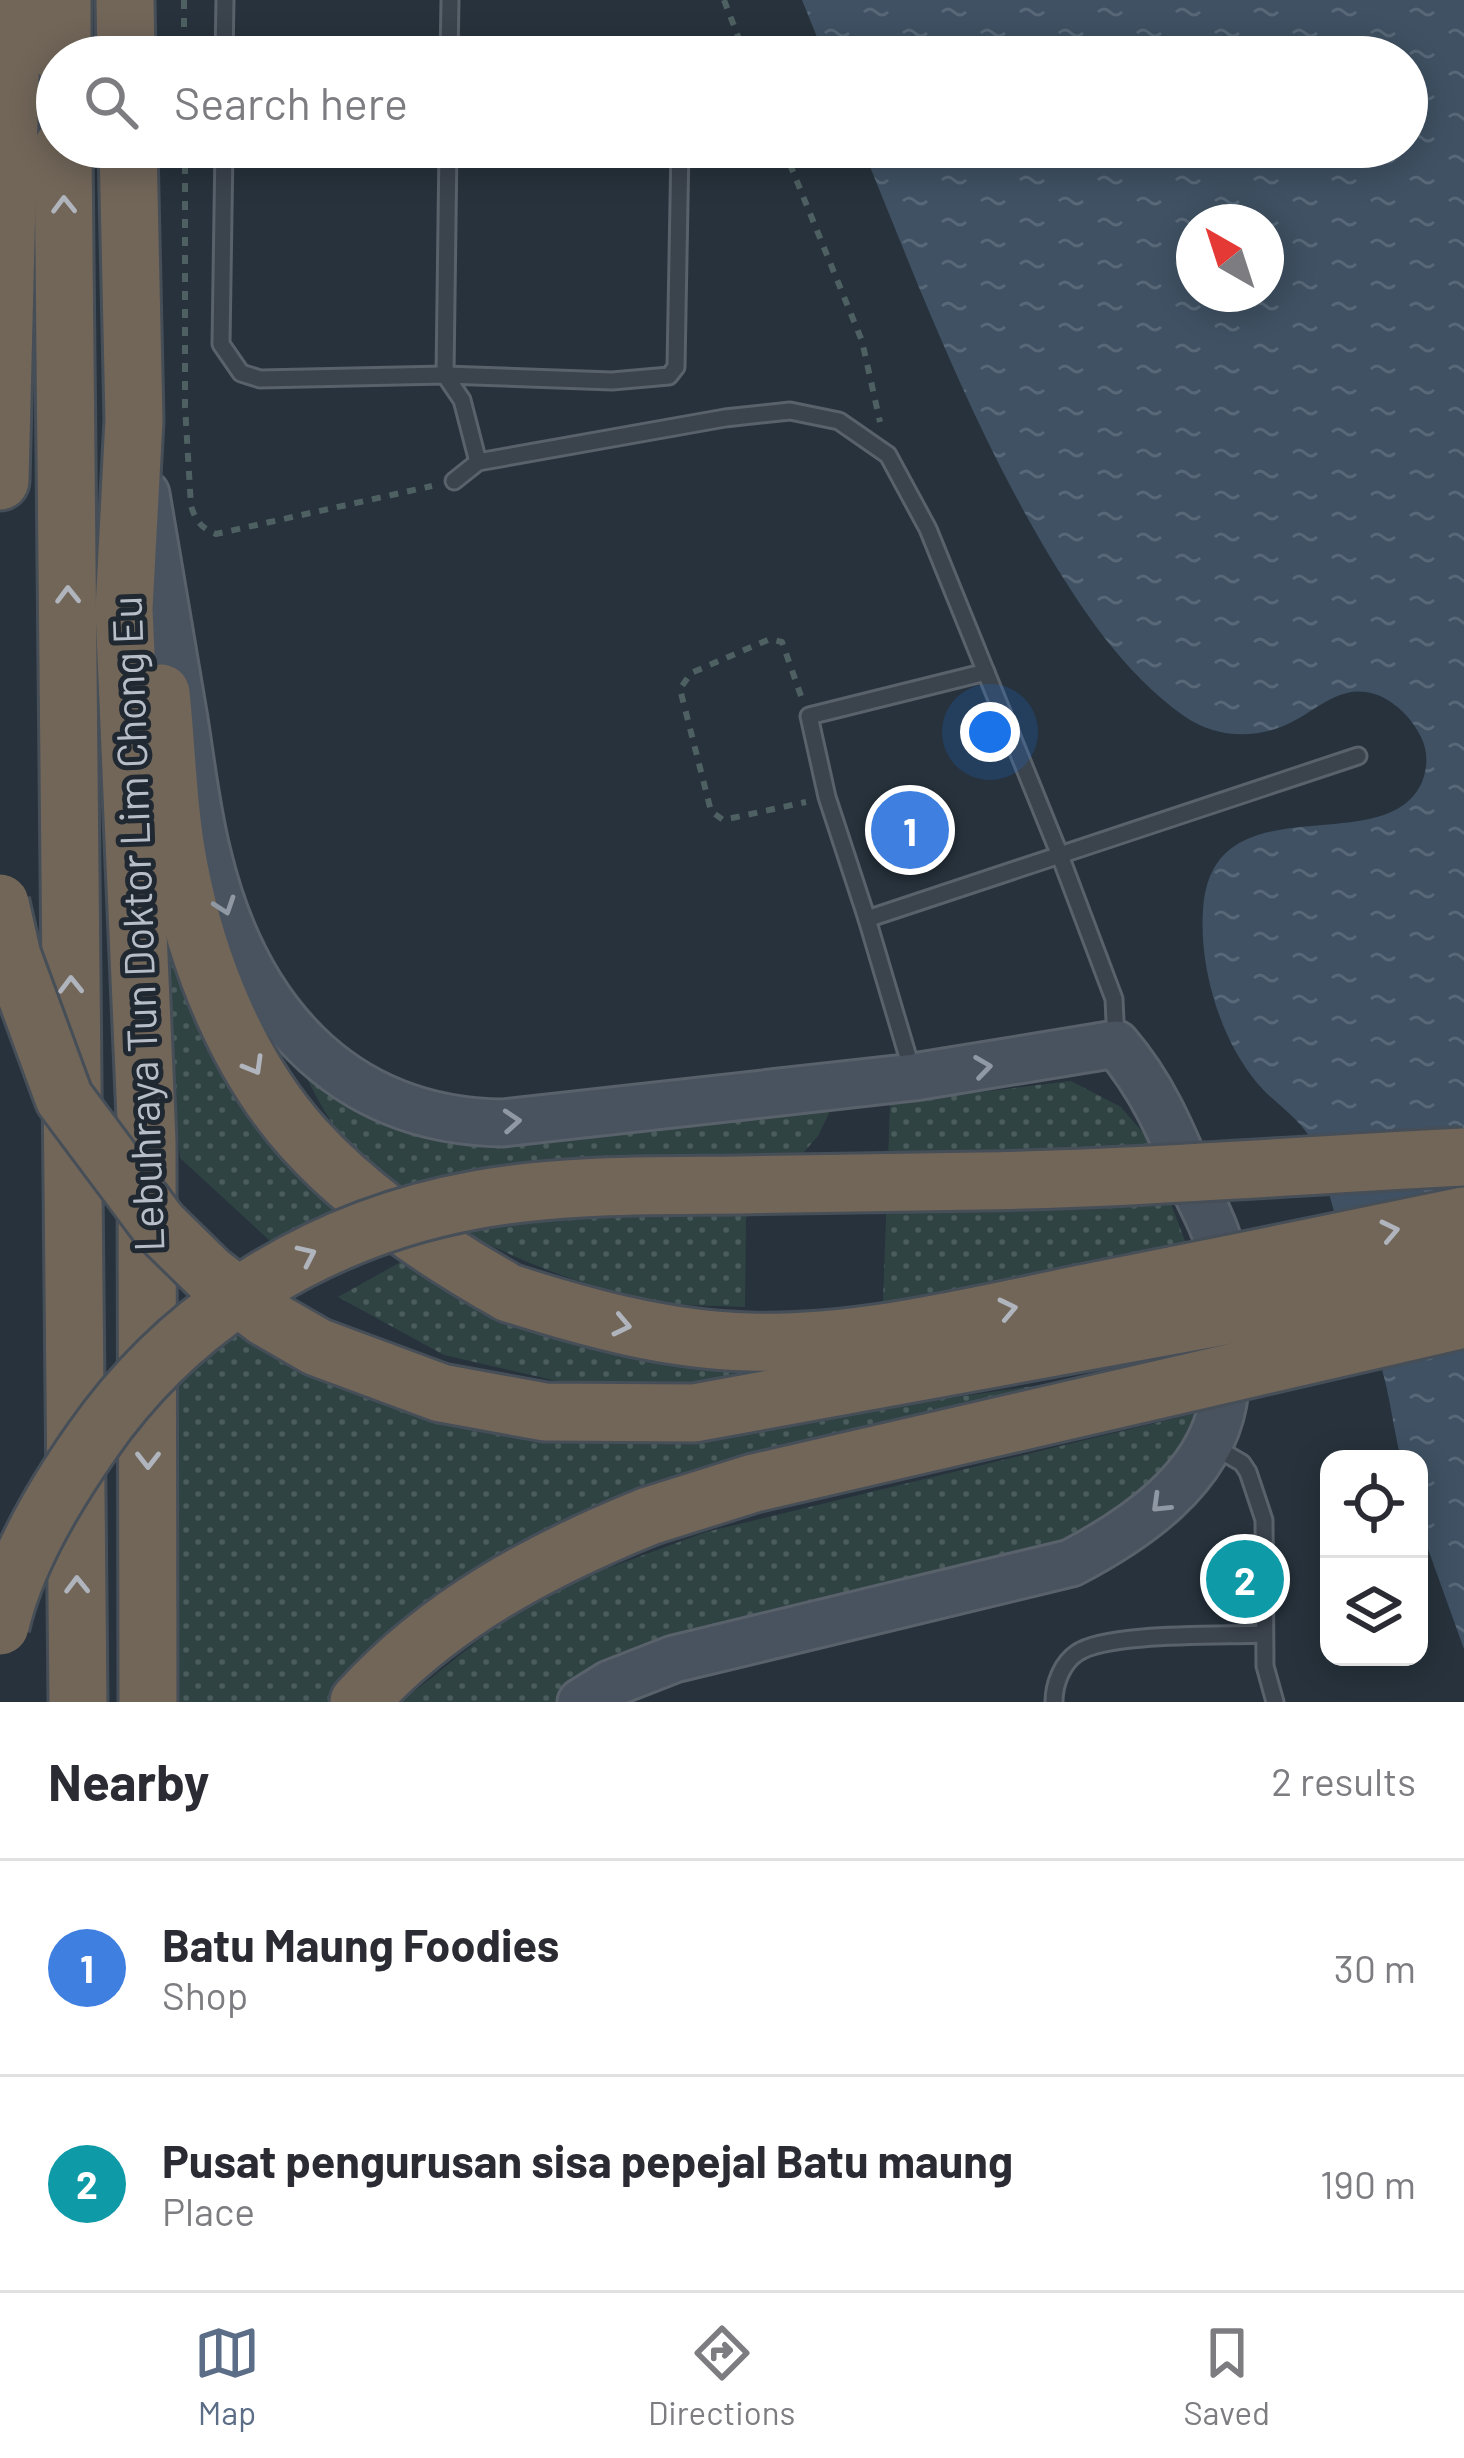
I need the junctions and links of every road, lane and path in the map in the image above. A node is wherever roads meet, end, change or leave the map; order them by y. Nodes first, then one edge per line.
1 (12, 0) edge
2 (62, 0) edge
3 (125, 0) edge
4 (184, 0) edge
5 (225, 0) edge
6 (450, 0) edge
7 (724, 0) edge
8 (62, 36) edge
9 (126, 36) edge
10 (184, 36) edge
11 (224, 36) edge
12 (449, 36) edge
13 (738, 36) edge
14 (63, 168) edge
15 (128, 168) edge
16 (184, 168) edge
17 (224, 168) edge
18 (448, 168) edge
19 (680, 168) edge
20 (792, 168) edge
21 (446, 375) junction
22 (134, 420) junction
23 (888, 455) junction
24 (478, 462) junction
25 (0, 482) edge
26 (454, 482) joint
27 (986, 672) junction
28 (809, 716) junction
29 (1358, 756) dead end
30 (827, 797) junction
31 (1059, 854) junction
32 (0, 903) edge
33 (867, 919) junction
34 (1116, 1045) junction
35 (914, 1077) junction
36 (1464, 1157) edge
37 (1464, 1216) edge
38 (1464, 1272) edge
39 (1464, 1318) edge
40 (1207, 1443) junction
41 (0, 1626) edge
42 (1264, 1634) junction
43 (78, 1702) edge
44 (148, 1702) edge
45 (359, 1702) edge
46 (581, 1702) edge
47 (1054, 1702) edge
48 (1275, 1702) edge

1 - 25 highway
2 - 8 highway
3 - 9 highway
4 - 10 path
5 - 11 lane
6 - 12 lane
7 - 13 path
43 -> 14 highway, Lebuhraya Tun Doktor Lim Chong Eu
15 - 22 highway, Lebuhraya Tun Doktor Lim Chong Eu
16 - 26 path
17 - 21 lane
18 - 21 lane
19 - 21 lane
20 - 23 path
21 - 24 lane
22 -> 35 street
22 -> 37 highway, bridge
22 -> 44 highway, Lebuhraya Tun Doktor Lim Chong Eu
23 - 24 lane
23 - 27 lane
24 - 26 lane
27 - 28 lane
27 - 31 lane
28 - 30 lane
28 - 30 path
29 - 31 lane
30 - 33 lane
31 - 33 lane
31 - 34 lane
32 - 38 highway, bridge
33 - 35 lane
35 -> 34 street
34 - 40 street
41 -> 36 highway, bridge
39 - 45 highway, bridge
40 - 42 lane
40 -> 46 street
42 - 47 lane
42 - 48 lane

